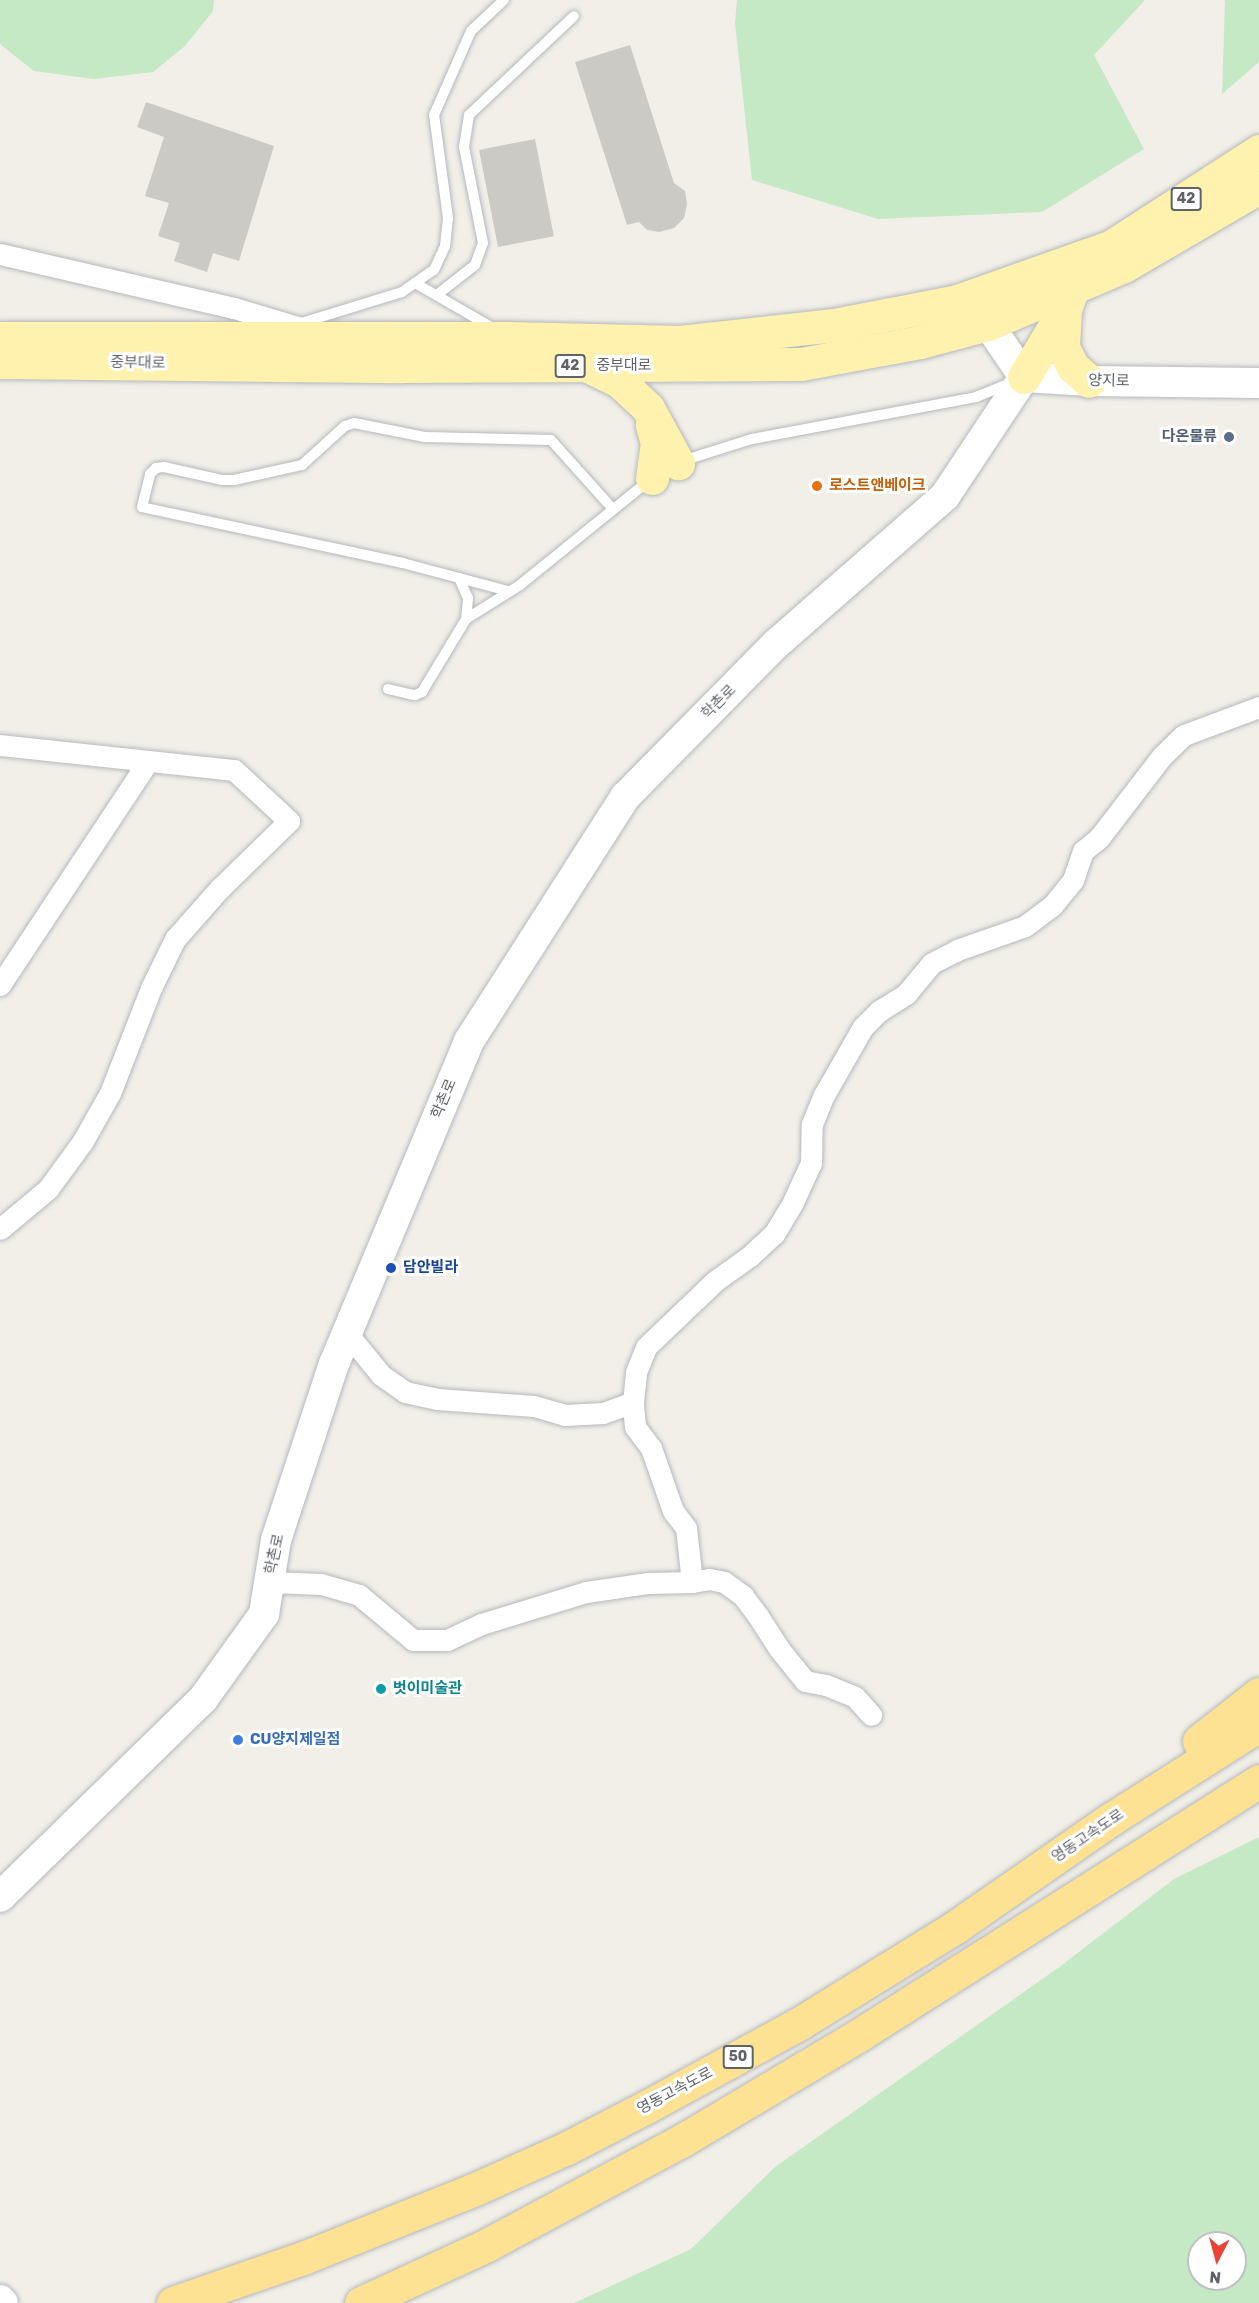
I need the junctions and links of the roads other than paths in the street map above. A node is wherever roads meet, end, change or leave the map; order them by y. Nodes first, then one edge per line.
1 (504, 0) edge
2 (574, 16) dead end
3 (1259, 132) edge
4 (1259, 151) edge
5 (1259, 187) edge
6 (1259, 210) edge
7 (0, 254) edge
8 (1118, 256) junction
9 (415, 283) junction
10 (438, 294) junction
11 (1069, 299) junction
12 (988, 324) junction
13 (294, 325) junction
14 (0, 338) edge
15 (509, 338) junction
16 (334, 339) junction
17 (0, 362) edge
18 (588, 366) junction
19 (1024, 377) junction
20 (1089, 381) junction
21 (1259, 383) edge
22 (665, 470) junction
23 (613, 509) junction
24 (459, 578) junction
25 (508, 591) junction
26 (466, 618) junction
27 (388, 689) dead end
28 (1259, 707) edge
29 (0, 745) edge
30 (148, 761) junction
31 (0, 985) edge
32 (0, 1229) edge
33 (347, 1333) junction
34 (633, 1402) junction
35 (270, 1582) junction
36 (692, 1582) junction
37 (1259, 1694) edge
38 (871, 1715) dead end
39 (1259, 1725) edge
40 (1259, 1781) edge
41 (1076, 1844) junction
42 (0, 1897) edge
43 (173, 2303) edge
44 (361, 2303) edge

1 - 9 lane
2 - 10 lane
3 - 8 main road
4 - 8 main road, 42
5 - 8 main road, 42
6 - 8 main road
7 - 13 street
8 - 11 main road, 중부대로 / 42
8 - 15 main road, 중부대로 / 42
9 - 10 lane
9 - 13 lane
10 - 15 lane
11 - 12 main road, 중부대로 / 42
11 - 19 main road
11 - 20 main road
12 - 18 main road, 중부대로 / 42
12 - 19 street
13 - 16 street
14 - 16 main road, 중부대로 / 42
15 - 16 main road, 중부대로 / 42
17 - 18 main road, 중부대로 / 42
18 - 22 main road
19 - 20 street, 양지로
19 - 22 lane
19 - 33 street, 학촌로
20 - 21 street, 양지로
22 - 23 lane
23 - 24 lane
23 - 25 lane
24 - 25 lane
24 - 26 lane
25 - 26 lane
26 - 27 lane
28 - 34 street
29 - 30 street
30 - 31 street
30 - 32 street
33 - 34 street
33 - 35 street, 학촌로
34 - 36 street
35 - 36 street
35 - 42 street, 학촌로
36 - 38 street
37 - 41 highway
39 - 41 highway, 영동고속도로 / 50
40 - 44 highway
41 - 43 highway, 영동고속도로 / 50

